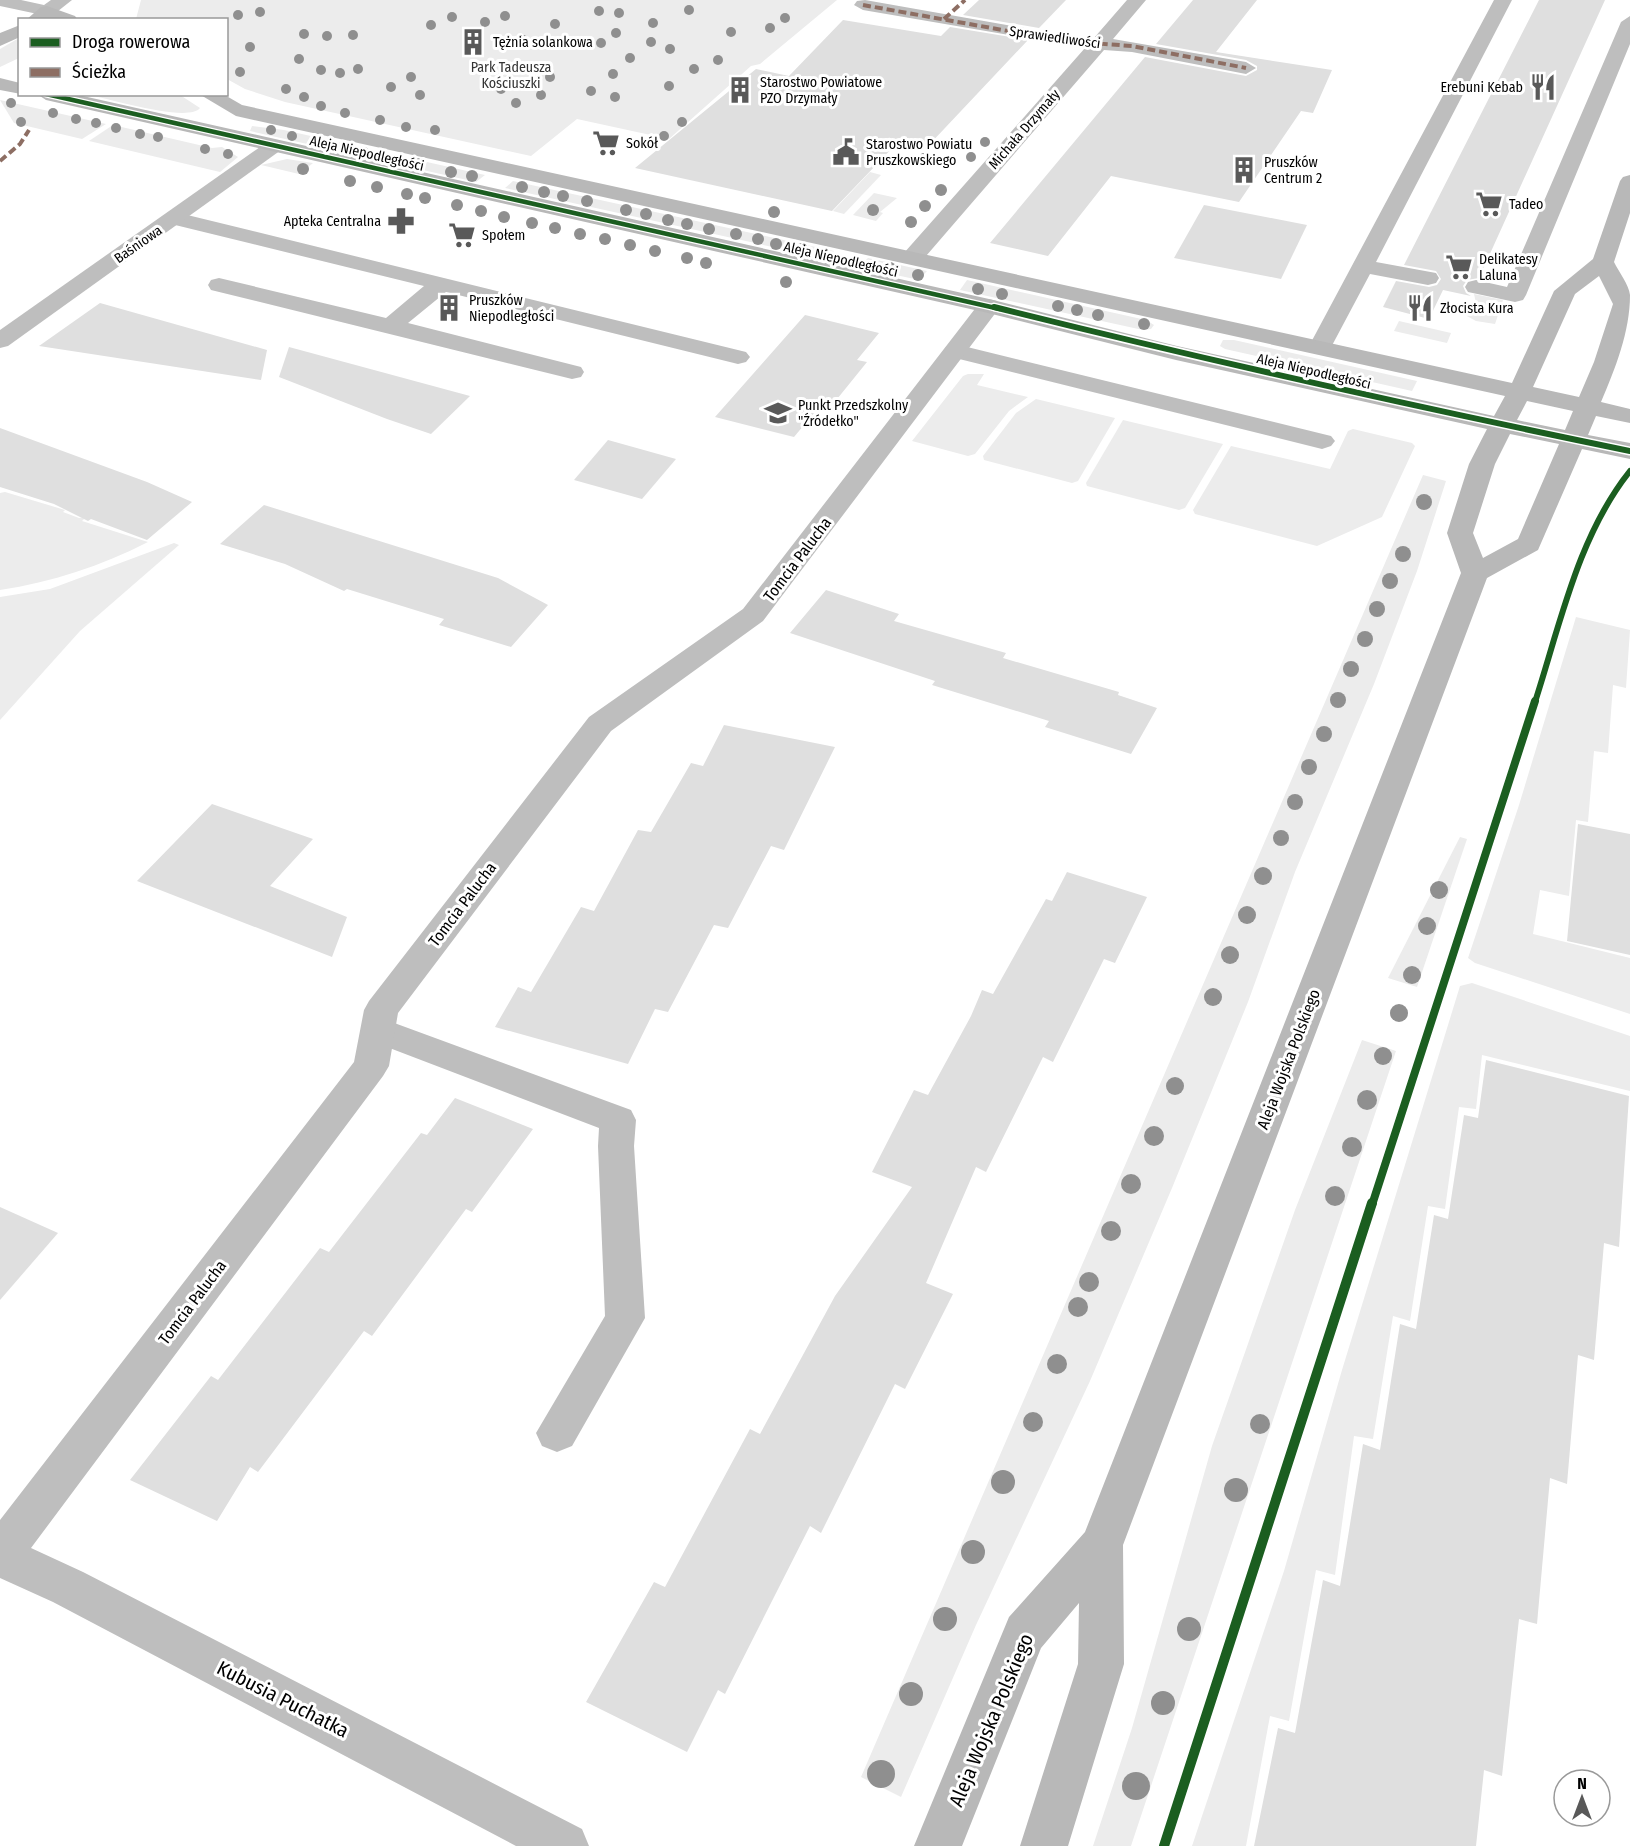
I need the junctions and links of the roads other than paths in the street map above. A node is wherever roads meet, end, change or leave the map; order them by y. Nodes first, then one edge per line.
1 (63, 0) edge
2 (965, 0) edge
3 (1137, 0) edge
4 (1503, 0) edge
5 (0, 1) edge
6 (863, 5) dead end
7 (41, 15) edge
8 (58, 18) edge
9 (944, 19) junction
10 (1630, 22) edge
11 (18, 31) edge
12 (0, 40) edge
13 (1099, 44) junction
14 (1246, 68) dead end
15 (0, 84) edge
16 (18, 88) edge
17 (55, 96) edge
18 (212, 96) edge
19 (236, 110) junction
20 (204, 130) junction
21 (274, 146) junction
22 (1630, 181) edge
23 (175, 218) junction
24 (912, 258) junction
25 (1603, 262) junction
26 (1363, 266) junction
27 (1428, 278) dead end
28 (442, 283) junction
29 (219, 285) dead end
30 (1476, 287) dead end
31 (988, 306) junction
32 (1199, 322) junction
33 (391, 326) junction
34 (0, 341) edge
35 (1320, 348) junction
36 (955, 351) junction
37 (1176, 353) junction
38 (738, 357) dead end
39 (572, 372) dead end
40 (1518, 392) junction
41 (1587, 407) junction
42 (1630, 417) edge
43 (1501, 425) junction
44 (1573, 440) junction
45 (1322, 441) dead end
46 (1630, 451) edge
47 (1474, 573) junction
48 (378, 1030) junction
49 (557, 1433) dead end
50 (1101, 1545) junction
51 (0, 1555) edge
52 (565, 1846) edge
53 (938, 1846) edge
54 (1044, 1846) edge

1 - 7 street
2 - 9 street
3 - 13 street, Michała Drzymały
4 - 26 street
5 - 7 street
6 - 9 street, Sprawiedliwości
7 - 8 street
9 - 13 street, Sprawiedliwości
10 - 30 street
11 - 12 street
13 - 14 street, Sprawiedliwości
13 - 24 street, Michała Drzymały
15 - 16 street
17 - 20 street, Aleja Niepodległości
18 - 19 street, Aleja Niepodległości
19 - 20 street
19 - 24 street, Aleja Niepodległości
20 - 21 street, Aleja Niepodległości
21 - 23 street, Baśniowa
21 - 31 street, Aleja Niepodległości
22 - 25 street
23 - 28 street
23 - 34 street, Baśniowa
24 - 32 street, Aleja Niepodległości
25 - 40 street
25 - 41 street
26 - 27 street
26 - 35 street
28 - 33 street
28 - 38 street
29 - 33 street
31 - 36 street, Tomcia Palucha
31 - 37 street, Aleja Niepodległości
32 - 35 street, Aleja Niepodległości
32 - 37 street
33 - 39 street
35 - 40 street, Aleja Niepodległości
36 - 45 street
36 - 48 street, Tomcia Palucha
37 - 43 street, Aleja Niepodległości
40 - 41 street, Aleja Niepodległości
40 - 43 street
41 - 42 street, Aleja Niepodległości
41 - 44 street
43 - 44 street, Aleja Niepodległości
43 - 47 street
44 - 46 street, Aleja Niepodległości
44 - 47 street
47 - 50 street, Aleja Wojska Polskiego
48 - 49 street
48 - 51 street, Tomcia Palucha
50 - 53 street, Aleja Wojska Polskiego
50 - 54 street, Aleja Wojska Polskiego
51 - 52 street, Kubusia Puchatka

